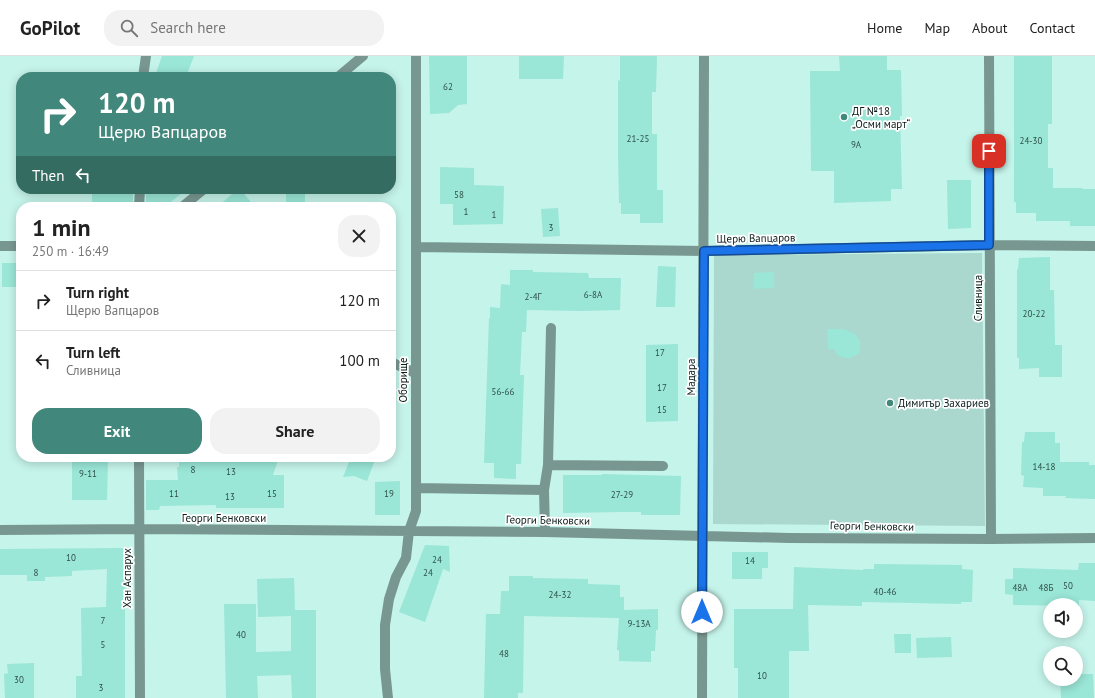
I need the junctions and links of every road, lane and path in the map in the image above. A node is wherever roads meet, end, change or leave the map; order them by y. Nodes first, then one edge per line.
1 (146, 56) edge
2 (363, 56) edge
3 (416, 56) edge
4 (704, 56) edge
5 (989, 56) edge
6 (144, 72) edge
7 (344, 72) edge
8 (198, 194) edge
9 (188, 202) edge
10 (989, 245) junction
11 (0, 246) edge
12 (16, 246) edge
13 (1095, 246) edge
14 (417, 247) junction
15 (704, 251) junction
16 (550, 328) dead end
17 (396, 364) edge
18 (415, 373) junction
19 (139, 462) edge
20 (548, 464) junction
21 (663, 466) dead end
22 (416, 488) junction
23 (544, 490) junction
24 (139, 529) junction
25 (0, 530) edge
26 (409, 531) junction
27 (545, 532) junction
28 (703, 535) junction
29 (1095, 538) edge
30 (991, 539) junction
31 (140, 698) edge
32 (388, 698) edge
33 (702, 698) edge

1 - 6 street
2 - 7 street
3 - 14 street, Оборище
4 - 15 street, Мадара
5 - 10 street, Сливница
8 - 9 street
10 - 13 street, Щерю Вапцаров
10 - 15 street, Щерю Вапцаров
10 - 30 street, Сливница
11 - 12 street
14 - 15 street, Щерю Вапцаров
14 - 18 street, Оборище
15 - 28 street, Мадара
16 - 20 street
17 - 18 street
18 - 22 street, Оборище
19 - 24 street, Хан Аспарух
20 - 21 street
20 - 23 street
22 - 23 street
22 - 26 street, Оборище
23 - 27 street
24 - 25 street, Георги Бенковски
24 - 26 street, Георги Бенковски
24 - 31 street, Хан Аспарух
26 - 27 street, Георги Бенковски
26 - 32 street, Оборище
27 - 28 street, Георги Бенковски
28 - 30 street, Георги Бенковски
28 - 33 street, Мадара
29 - 30 street, Георги Бенковски

